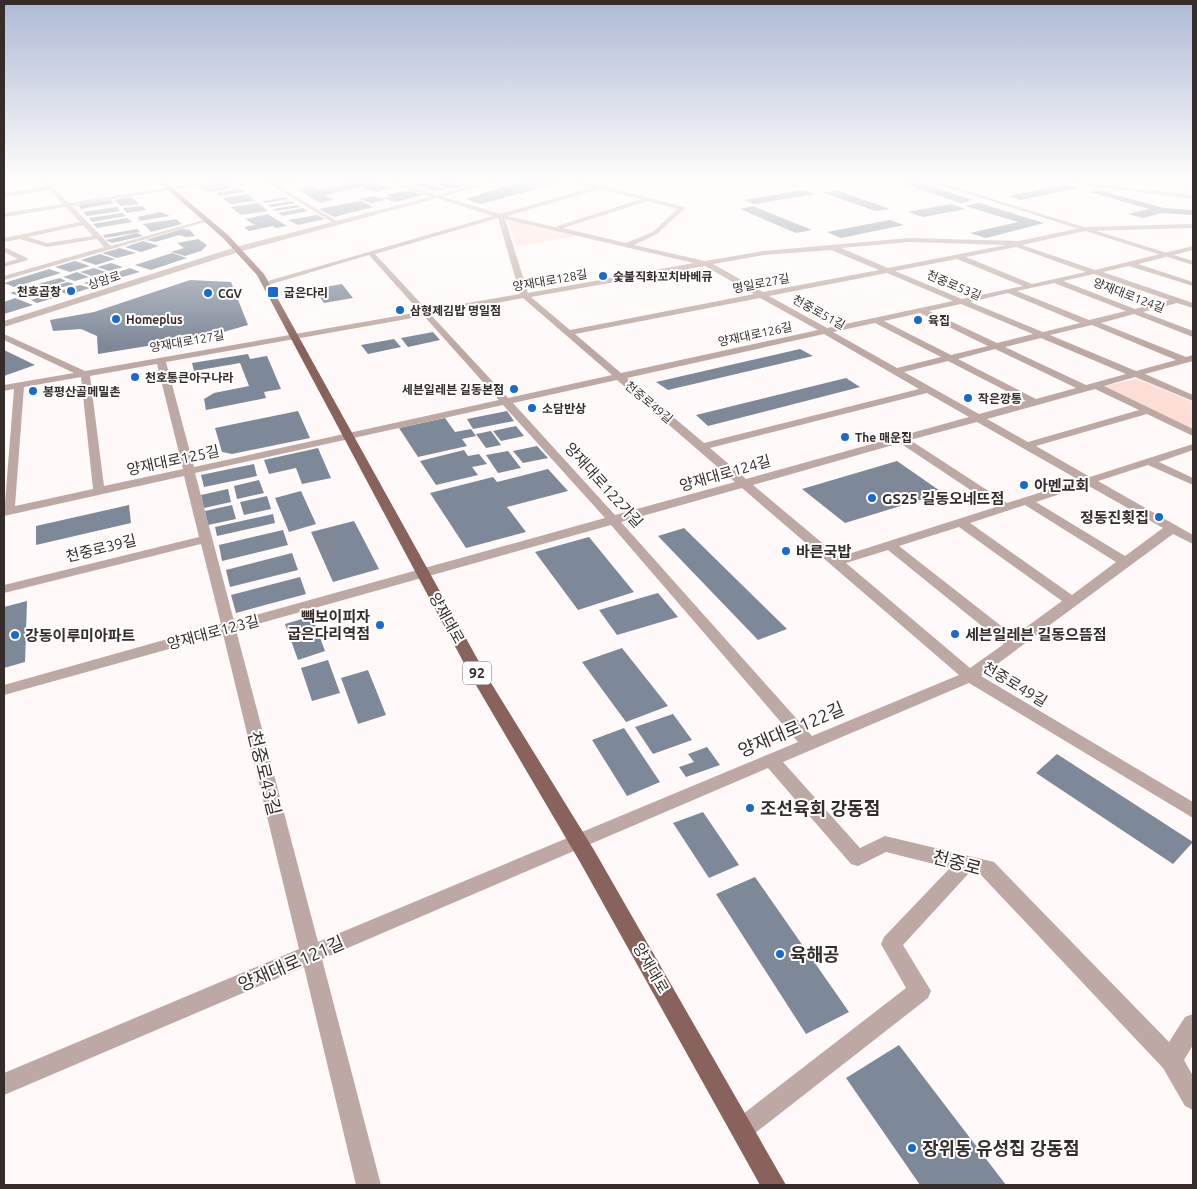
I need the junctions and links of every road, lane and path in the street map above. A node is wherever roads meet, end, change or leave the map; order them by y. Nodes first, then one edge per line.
1 (156, 235) edge
2 (225, 235) edge
3 (290, 235) edge
4 (433, 235) edge
5 (507, 235) edge
6 (587, 235) edge
7 (649, 235) edge
8 (1056, 235) edge
9 (1107, 235) edge
10 (17, 236) joint
11 (98, 237) joint
12 (4, 240) edge
13 (1017, 244) junction
14 (627, 245) junction
15 (830, 246) junction
16 (1193, 248) edge
17 (4, 249) edge
18 (110, 249) junction
19 (239, 249) junction
20 (372, 253) junction
21 (1166, 254) junction
22 (958, 256) junction
23 (1193, 263) edge
24 (707, 264) junction
25 (1131, 264) junction
26 (4, 265) edge
27 (887, 270) junction
28 (1095, 272) junction
29 (5, 277) edge
30 (1054, 281) junction
31 (265, 283) junction
32 (1193, 284) edge
33 (1031, 286) junction
34 (1008, 291) junction
35 (762, 295) junction
36 (525, 296) junction
37 (961, 301) junction
38 (1177, 301) junction
39 (1193, 306) edge
40 (920, 310) junction
41 (1134, 311) junction
42 (425, 314) junction
43 (876, 320) junction
44 (1090, 322) junction
45 (4, 324) edge
46 (826, 331) junction
47 (568, 333) junction
48 (1040, 334) junction
49 (1193, 334) edge
50 (295, 336) junction
51 (4, 337) edge
52 (995, 346) junction
53 (948, 358) junction
54 (161, 360) junction
55 (1190, 360) edge
56 (896, 371) junction
57 (84, 374) junction
58 (1135, 374) junction
59 (619, 377) junction
60 (19, 386) junction
61 (1090, 387) junction
62 (4, 388) edge
63 (930, 390) junction
64 (1193, 398) edge
65 (507, 401) junction
66 (1035, 402) junction
67 (1148, 411) junction
68 (980, 417) junction
69 (1193, 433) edge
70 (348, 437) junction
71 (901, 439) junction
72 (1028, 445) junction
73 (702, 447) junction
74 (1193, 447) edge
75 (1148, 461) junction
76 (189, 471) junction
77 (1088, 479) junction
78 (1193, 482) edge
79 (744, 483) junction
80 (99, 491) junction
81 (1025, 500) junction
82 (1005, 507) junction
83 (7, 511) edge
84 (614, 520) junction
85 (960, 522) junction
86 (1172, 528) junction
87 (206, 538) junction
88 (1193, 540) edge
89 (890, 545) junction
90 (837, 562) junction
91 (1125, 562) junction
92 (423, 574) junction
93 (4, 588) edge
94 (1071, 601) junction
95 (229, 628) junction
96 (1014, 644) junction
97 (970, 676) junction
98 (4, 690) edge
99 (809, 743) junction
100 (770, 760) junction
101 (1191, 806) edge
102 (578, 842) junction
103 (967, 863) junction
104 (311, 954) junction
105 (1193, 1025) edge
106 (1171, 1060) junction
107 (4, 1084) edge
108 (1193, 1098) edge
109 (742, 1129) junction
110 (369, 1185) edge
111 (774, 1185) edge

1 - 18 street
2 - 19 main road, 양재대로 / 92
3 - 19 street, 상암로
4 - 20 street
5 - 36 street
6 - 14 street, 천중로51길
7 - 14 street
8 - 13 street, 명일로27길
9 - 21 street
10 - 11 street
10 - 12 street
11 - 18 street
13 - 15 street, 양재대로128길
13 - 22 street, 명일로27길
13 - 28 street
14 - 24 street, 천중로51길
15 - 24 street, 양재대로128길
15 - 27 street, 천중로53길
16 - 21 street, 양재대로126길
17 - 26 street
18 - 29 street
19 - 31 main road, 양재대로 / 92
19 - 45 street, 상암로
20 - 31 street
20 - 42 street, 양재대로122가길
21 - 23 street
21 - 25 street, 양재대로126길
22 - 27 street, 명일로27길
22 - 33 street
24 - 35 street, 천중로51길
24 - 36 street, 양재대로128길
25 - 28 street, 양재대로126길
25 - 32 street
27 - 35 street, 명일로27길
27 - 37 street, 천중로53길
28 - 30 street, 양재대로126길
28 - 38 street
30 - 33 street, 양재대로126길
30 - 41 street, 양재대로124길
31 - 50 main road, 양재대로 / 92
33 - 34 street, 양재대로126길
34 - 37 street, 양재대로126길
34 - 44 street, 양재대로124길
35 - 46 street, 천중로51길
35 - 47 street, 명일로27길
36 - 42 street, 양재대로128길
36 - 47 street, 천중로49길
37 - 40 street, 양재대로126길
37 - 48 street, 천중로53길
38 - 39 street
38 - 41 street
40 - 43 street, 양재대로126길
40 - 52 street
41 - 44 street
41 - 49 street, 양재대로124길
42 - 50 street, 양재대로128길
42 - 65 street, 양재대로122가길
43 - 46 street, 양재대로126길
43 - 53 street
44 - 48 street
44 - 55 street, 양재대로124길
46 - 56 street, 천중로51길
46 - 59 street, 양재대로126길
47 - 59 street, 천중로49길
48 - 52 street
48 - 58 street, 천중로53길
50 - 54 street, 양재대로127길
50 - 70 main road, 양재대로 / 92
51 - 57 street
52 - 53 street
52 - 61 street
53 - 56 street
53 - 66 street
54 - 57 street, 양재대로127길
54 - 76 street, 천중로43길
55 - 58 street, 양재대로124길
56 - 63 street, 천중로51길
57 - 60 street, 양재대로127길
57 - 80 street
58 - 61 street, 양재대로124길
58 - 64 street, 천중로53길
59 - 65 street, 양재대로126길
59 - 73 street, 천중로49길
60 - 62 street, 양재대로127길
60 - 83 street
61 - 66 street, 양재대로124길
61 - 67 street
63 - 68 street, 천중로51길
63 - 73 street
65 - 70 street, 양재대로126길
65 - 84 street, 양재대로122가길
66 - 68 street, 양재대로124길
67 - 69 street
67 - 72 street
68 - 71 street, 양재대로124길
68 - 72 street, 천중로51길
70 - 76 street, 양재대로125길
70 - 92 main road, 양재대로 / 92
71 - 79 street, 양재대로124길
71 - 82 street
72 - 77 street, 천중로51길
73 - 79 street, 천중로49길
74 - 75 street
75 - 77 street
75 - 78 street
76 - 80 street, 양재대로125길
76 - 87 street, 천중로43길
77 - 81 street
77 - 86 street, 천중로51길
79 - 84 street, 양재대로124길
79 - 90 street, 천중로49길
80 - 83 street, 양재대로125길
81 - 82 street
81 - 91 street
82 - 85 street
84 - 92 street, 양재대로124길
84 - 99 street, 양재대로122가길
85 - 89 street
85 - 94 street
86 - 88 street, 천중로51길
86 - 91 street, 양재대로122길
87 - 93 street, 천중로39길
87 - 95 street, 천중로43길
89 - 90 street
89 - 96 street
90 - 97 street, 천중로49길
91 - 94 street, 양재대로122길
92 - 95 street, 양재대로123길
92 - 102 main road, 양재대로 / 92
94 - 96 street, 양재대로122길
95 - 98 street, 양재대로123길
95 - 104 street, 천중로43길
96 - 97 street, 양재대로122길
97 - 99 street, 양재대로122길
97 - 101 street, 천중로49길
99 - 100 street, 양재대로122길
100 - 102 street, 양재대로122길
100 - 103 street, 천중로
102 - 104 street, 양재대로121길
102 - 109 main road, 양재대로 / 92
103 - 106 street, 천중로
103 - 109 street
104 - 107 street, 양재대로121길
104 - 110 street, 천중로43길
105 - 106 street
106 - 108 street, 천중로
109 - 111 main road, 양재대로 / 92

